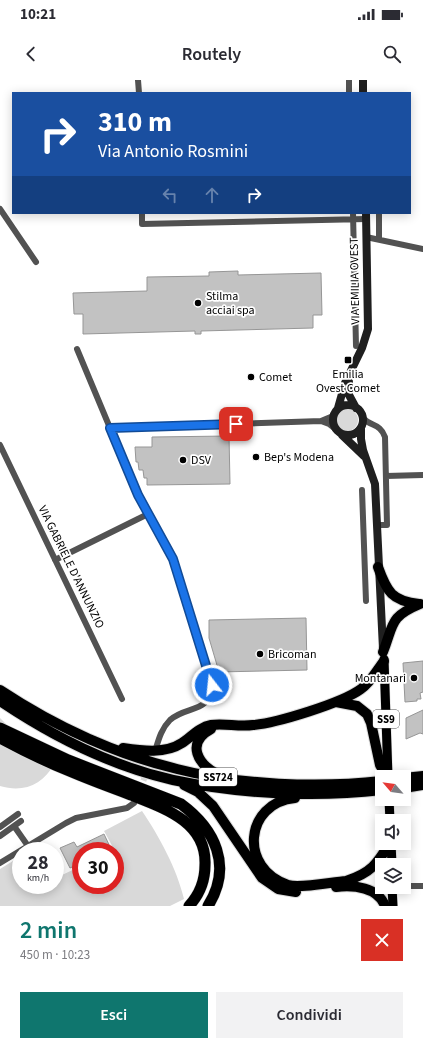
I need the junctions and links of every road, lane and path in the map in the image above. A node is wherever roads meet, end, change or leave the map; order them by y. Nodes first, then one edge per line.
1 (138, 80) edge
2 (349, 80) edge
3 (363, 80) edge
4 (139, 92) edge
5 (349, 92) edge
6 (363, 92) edge
7 (0, 209) edge
8 (142, 214) edge
9 (379, 214) edge
10 (354, 216) edge
11 (366, 216) edge
12 (366, 236) junction
13 (379, 240) junction
14 (423, 249) edge
15 (36, 262) dead end
16 (356, 346) dead end
17 (77, 349) dead end
18 (352, 369) junction
19 (338, 408) junction
20 (356, 408) junction
21 (333, 416) junction
22 (321, 421) junction
23 (364, 424) junction
24 (110, 428) junction
25 (334, 428) junction
26 (341, 434) junction
27 (0, 445) edge
28 (366, 458) junction
29 (423, 475) edge
30 (386, 476) junction
31 (362, 490) dead end
32 (148, 514) junction
33 (377, 525) junction
34 (55, 560) junction
35 (365, 568) junction
36 (378, 568) junction
37 (366, 601) dead end
38 (422, 604) edge
39 (383, 656) junction
40 (0, 690) edge
41 (122, 699) dead end
42 (0, 700) edge
43 (336, 702) junction
44 (222, 725) junction
45 (0, 728) edge
46 (0, 738) edge
47 (110, 746) junction
48 (156, 748) dead end
49 (383, 770) edge
50 (388, 770) edge
51 (423, 776) edge
52 (411, 777) edge
53 (227, 778) junction
54 (173, 780) junction
55 (375, 782) edge
56 (423, 785) edge
57 (411, 787) edge
58 (329, 790) junction
59 (375, 790) edge
60 (134, 803) dead end
61 (18, 814) dead end
62 (20, 821) dead end
63 (14, 826) junction
64 (0, 827) edge
65 (0, 836) edge
66 (25, 842) edge
67 (34, 842) edge
68 (386, 850) edge
69 (12, 856) edge
70 (0, 864) edge
71 (411, 886) edge
72 (423, 886) edge
73 (392, 894) edge
74 (189, 906) edge
75 (208, 906) edge
76 (385, 906) edge
77 (393, 906) edge

1 - 4 street
2 - 5 street
3 - 6 main road
7 - 15 street
8 - 10 street
9 - 13 street, VIA EMILIA OVEST
10 - 11 street
10 - 16 street, VIA EMILIA OVEST
11 - 12 main road, VIA EMILIA OVEST
12 - 13 street
12 - 18 main road, VIA EMILIA OVEST
13 - 14 street
17 - 24 street
18 - 19 main road, VIA EMILIA OVEST
18 - 20 main road, VIA EMILIA OVEST
19 - 20 main road
19 - 21 main road
20 - 23 main road
21 - 22 street
21 - 25 main road
22 - 24 street
22 - 25 street
23 - 26 main road
23 - 28 main road
23 - 30 street
24 - 32 street
25 - 26 main road
26 - 28 main road
27 - 34 street, VIA GABRIELE D'ANNUNZIO
28 - 33 main road, SS9
29 - 30 street
30 - 33 street
31 - 35 street
32 - 34 street
32 - 48 street
33 - 36 main road, SS9
34 - 41 street, VIA GABRIELE D'ANNUNZIO
35 - 36 street
35 - 37 street
36 - 38 highway
36 - 39 main road, SS9
38 - 39 highway
39 - 43 highway
39 - 50 main road, SS9
40 - 47 highway, SS724
42 - 54 highway, SS724
43 - 44 highway
43 - 49 highway
44 - 47 highway
44 - 53 highway
45 - 75 highway
46 - 74 highway
47 - 53 highway, SS724
51 - 52 highway
53 - 58 highway, SS724
54 - 58 highway, SS724
54 - 76 highway
55 - 58 highway, SS724
56 - 57 highway
58 - 59 highway, SS724
58 - 68 highway
60 - 67 street
61 - 64 street
62 - 63 street
63 - 65 street
63 - 66 street
69 - 70 street
71 - 72 street
73 - 77 main road

